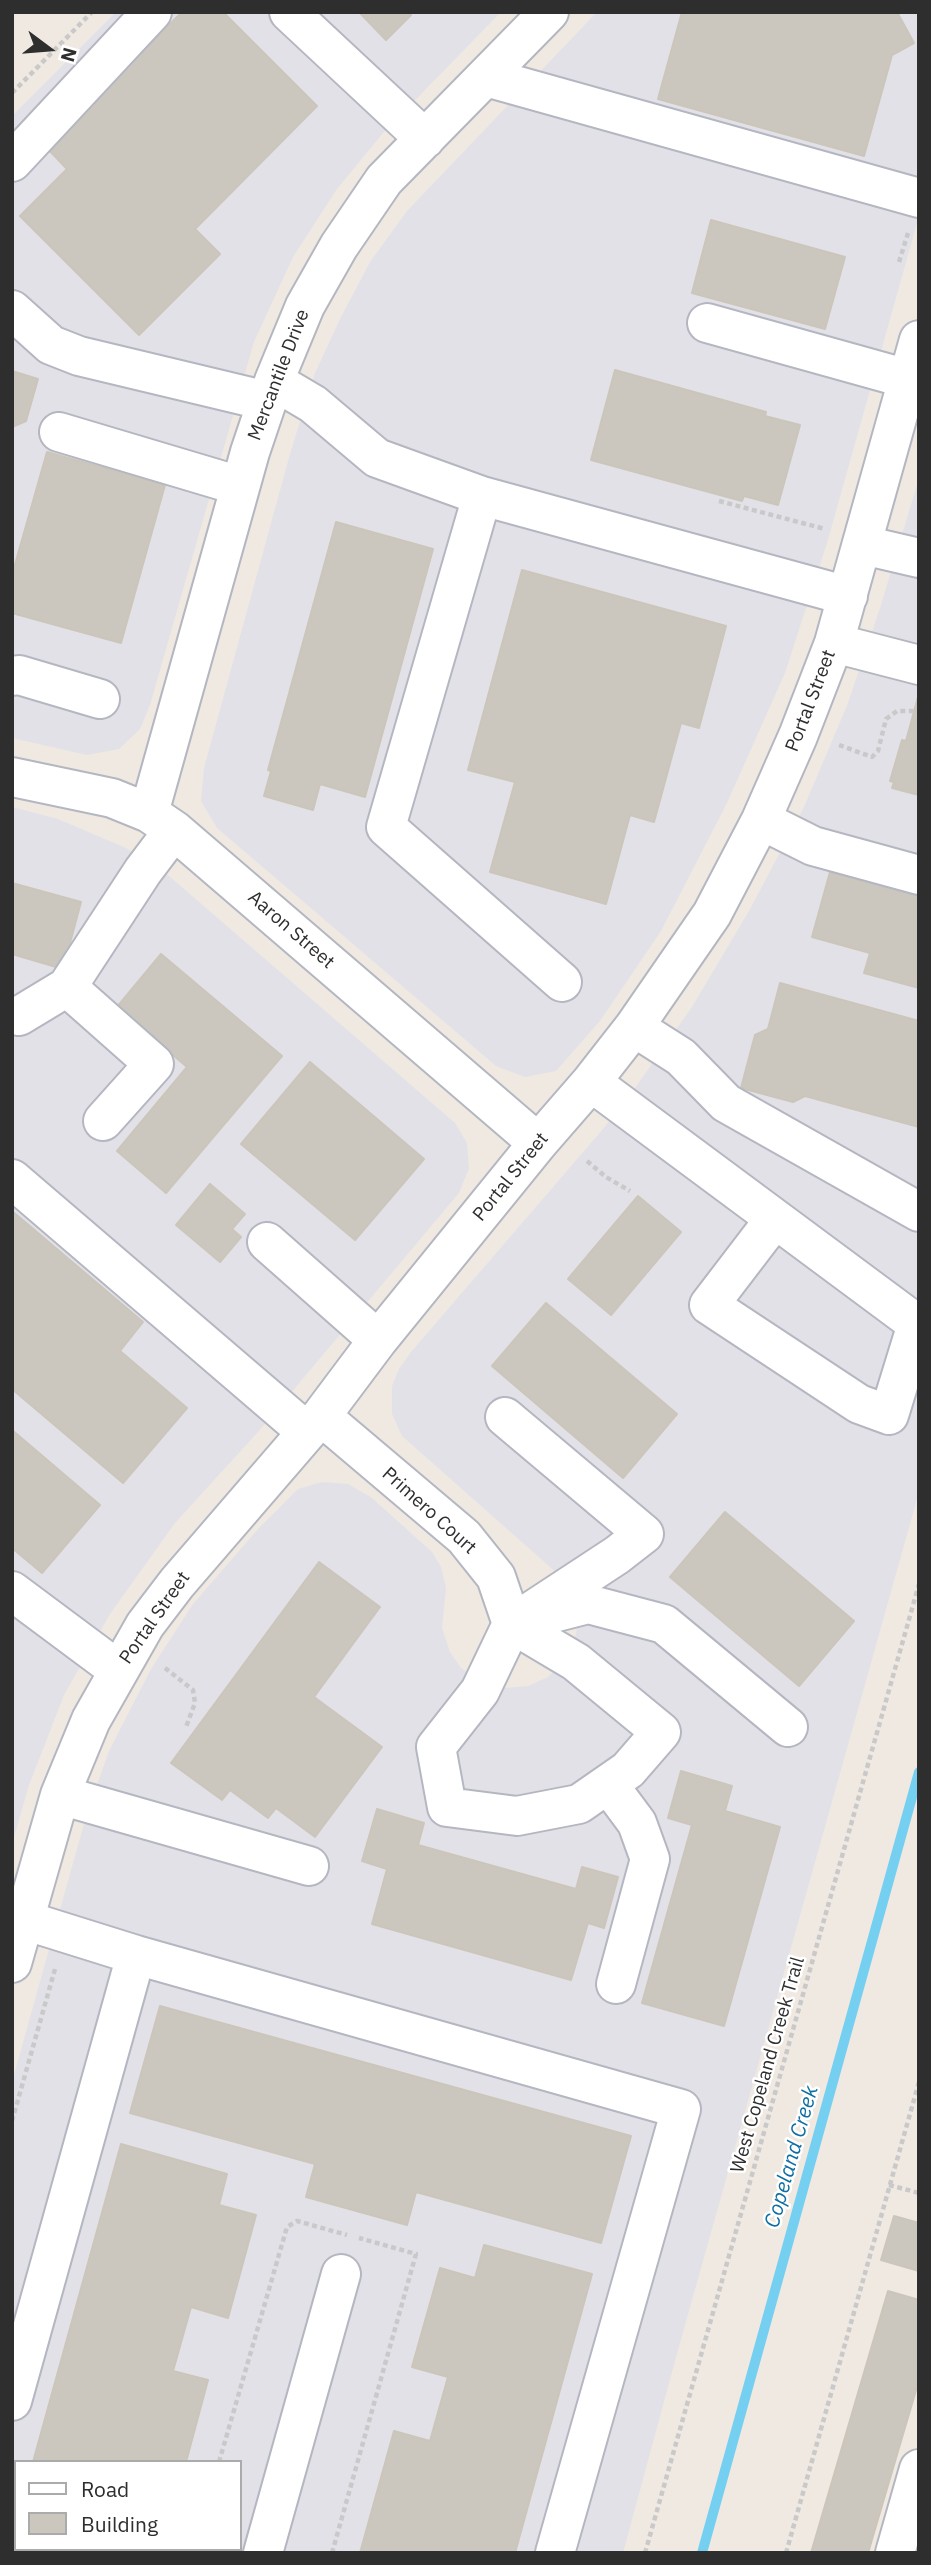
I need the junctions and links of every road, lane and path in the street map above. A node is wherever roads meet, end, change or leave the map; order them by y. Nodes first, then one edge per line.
1 (92, 12) edge
2 (152, 12) edge
3 (289, 12) edge
4 (549, 12) edge
5 (486, 77) junction
6 (12, 93) edge
7 (425, 139) junction
8 (12, 162) edge
9 (919, 198) edge
10 (12, 310) edge
11 (707, 323) dead end
12 (919, 340) edge
13 (908, 379) junction
14 (271, 391) junction
15 (59, 432) dead end
16 (240, 486) junction
17 (481, 496) junction
18 (719, 501) dead end
19 (825, 529) dead end
20 (863, 545) junction
21 (919, 558) edge
22 (848, 596) junction
23 (834, 643) junction
24 (919, 666) edge
25 (12, 676) edge
26 (100, 699) dead end
27 (915, 711) dead end
28 (839, 745) dead end
29 (12, 777) edge
30 (761, 820) junction
31 (162, 822) junction
32 (919, 875) edge
33 (562, 982) dead end
34 (67, 987) junction
35 (19, 1016) dead end
36 (634, 1027) junction
37 (591, 1082) junction
38 (103, 1121) dead end
39 (538, 1143) junction
40 (587, 1161) dead end
41 (12, 1179) edge
42 (631, 1191) dead end
43 (919, 1212) edge
44 (774, 1220) junction
45 (267, 1242) dead end
46 (378, 1340) junction
47 (505, 1417) dead end
48 (314, 1424) junction
49 (919, 1584) edge
50 (12, 1591) edge
51 (512, 1624) junction
52 (162, 1665) dead end
53 (118, 1670) junction
54 (186, 1727) dead end
55 (788, 1727) dead end
56 (608, 1784) junction
57 (60, 1795) junction
58 (309, 1866) dead end
59 (25, 1872) edge
60 (24, 1920) junction
61 (65, 1933) junction
62 (136, 1955) junction
63 (12, 1963) edge
64 (616, 1984) dead end
65 (919, 2082) edge
66 (12, 2121) edge
67 (890, 2185) junction
68 (919, 2193) edge
69 (341, 2274) dead end
70 (12, 2401) edge
71 (919, 2469) edge
72 (263, 2553) edge
73 (555, 2553) edge
74 (645, 2553) edge
75 (786, 2553) edge
76 (895, 2553) edge

1 - 6 path
2 - 8 street
3 - 7 street
4 - 5 street, Mercantile Drive
5 - 7 street, Mercantile Drive
5 - 9 street
7 - 14 street, Mercantile Drive
10 - 14 street
11 - 13 street
12 - 13 street, Portal Street
13 - 20 street, Portal Street
14 - 16 street, Mercantile Drive
14 - 17 street
15 - 16 street
16 - 31 street, Mercantile Drive
17 - 22 street
17 - 33 street
18 - 19 path
20 - 21 street
20 - 22 street, Portal Street
22 - 23 street, Portal Street
23 - 24 street
23 - 30 street, Portal Street
25 - 26 street
27 - 28 path
29 - 31 street, Aaron Street
30 - 32 street
30 - 36 street, Portal Street
31 - 34 street
31 - 39 street, Aaron Street
34 - 35 street
34 - 38 street
36 - 37 street, Portal Street
36 - 43 street
37 - 39 street, Portal Street
37 - 44 street
39 - 46 street, Portal Street
40 - 42 path
41 - 48 street, Primero Court
44 - 44 street
45 - 46 street
46 - 48 street, Portal Street
47 - 51 street
48 - 51 street, Primero Court
48 - 53 street, Portal Street
49 - 74 path, West Copeland Creek Trail
50 - 53 street
51 - 55 street
51 - 56 street
51 - 56 street
52 - 54 path
53 - 57 street, Portal Street
56 - 64 street
57 - 58 street
57 - 59 street, Portal Street
59 - 60 street, Portal Street
60 - 61 street
60 - 63 street, Portal Street
61 - 62 street
61 - 66 path
62 - 70 street
62 - 73 street
65 - 67 path
67 - 68 path
67 - 75 path
69 - 72 street
71 - 76 street

